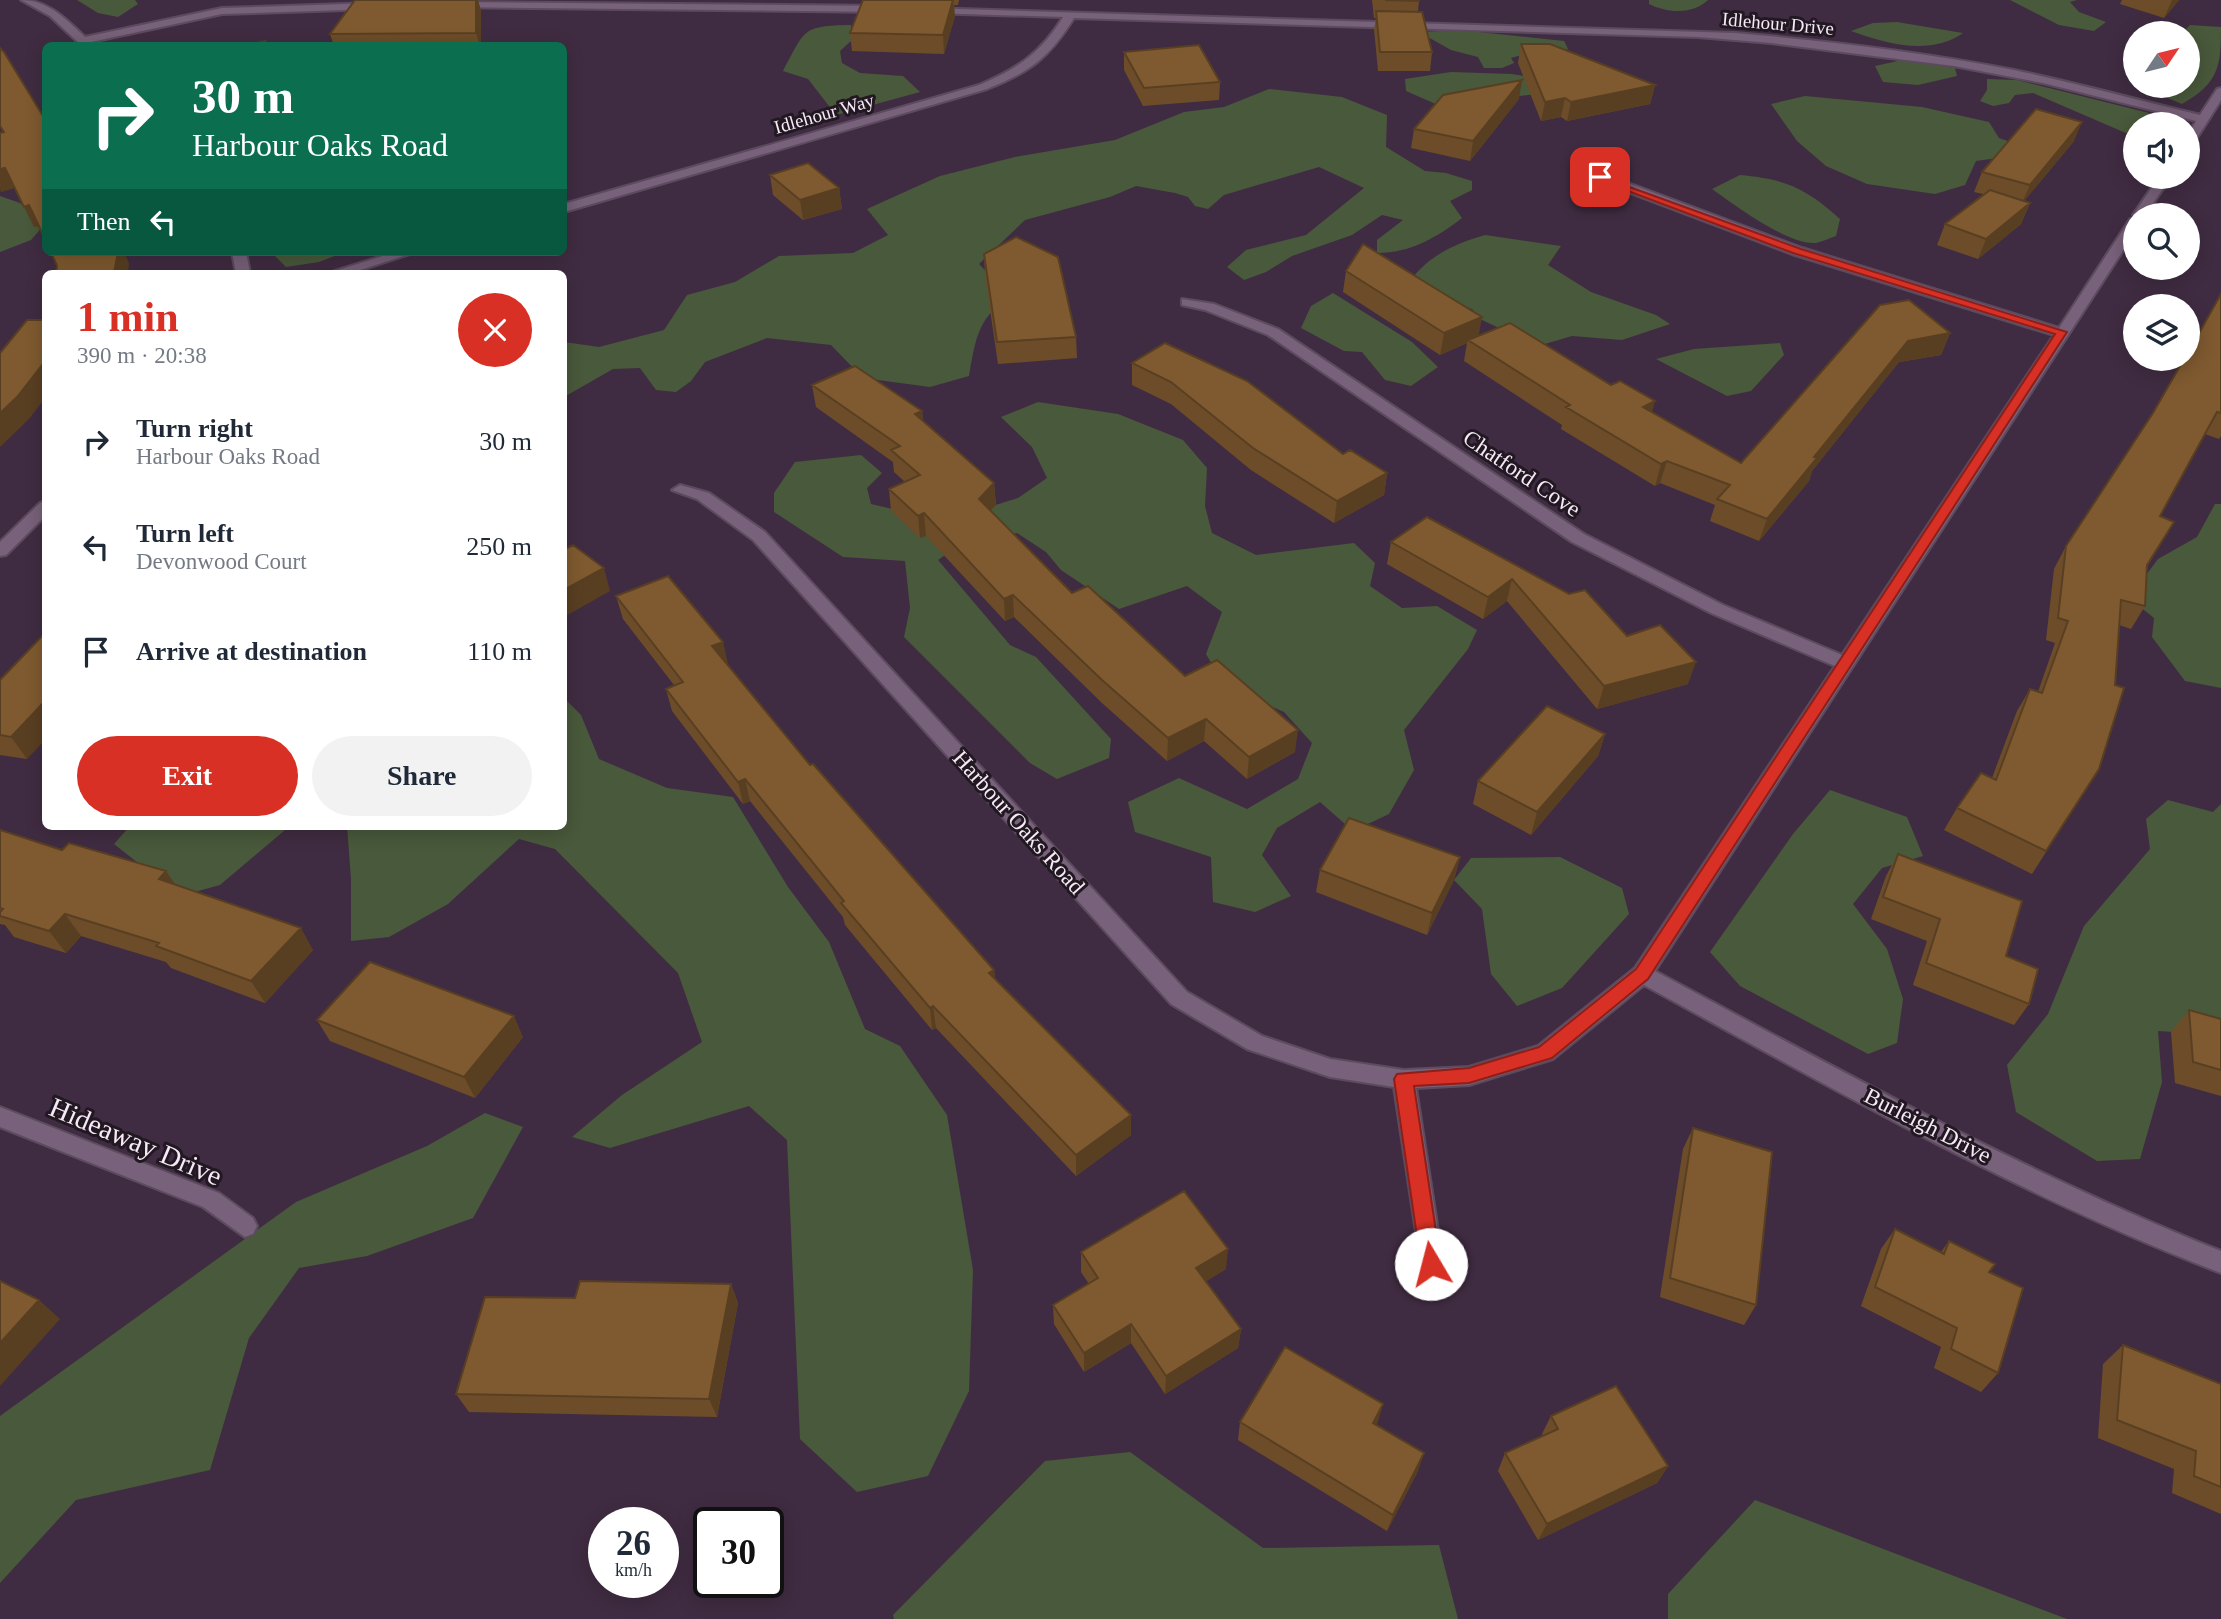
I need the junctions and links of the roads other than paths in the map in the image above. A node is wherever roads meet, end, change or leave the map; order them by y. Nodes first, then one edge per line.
1 (26, 0) edge
2 (435, 5) edge
3 (382, 6) edge
4 (898, 9) edge
5 (911, 9) edge
6 (1070, 15) junction
7 (86, 42) edge
8 (91, 42) edge
9 (2221, 91) edge
10 (2203, 119) junction
11 (2200, 124) edge
12 (1600, 177) dead end
13 (567, 207) edge
14 (2123, 240) edge
15 (395, 256) edge
16 (346, 270) edge
17 (1187, 302) dead end
18 (2062, 332) junction
19 (680, 490) dead end
20 (42, 510) edge
21 (0, 551) edge
22 (1844, 663) junction
23 (1642, 974) junction
24 (1404, 1079) junction
25 (0, 1117) edge
26 (245, 1226) dead end
27 (2221, 1262) edge
28 (1431, 1264) dead end

1 - 7 street
2 - 4 street
3 - 8 street
5 - 6 street, Idlehour Drive
6 - 10 street, Idlehour Drive
6 - 13 street, Idlehour Way
9 - 10 street
10 - 11 street
12 - 18 street
14 - 18 street, Harbour Oaks Road
15 - 16 street
17 - 22 street, Chatford Cove
18 - 22 street, Harbour Oaks Road
19 - 24 street, Harbour Oaks Road
20 - 21 street
22 - 23 street, Harbour Oaks Road
23 - 24 street, Harbour Oaks Road
23 - 27 street, Burleigh Drive
24 - 28 street
25 - 26 street, Hideaway Drive

